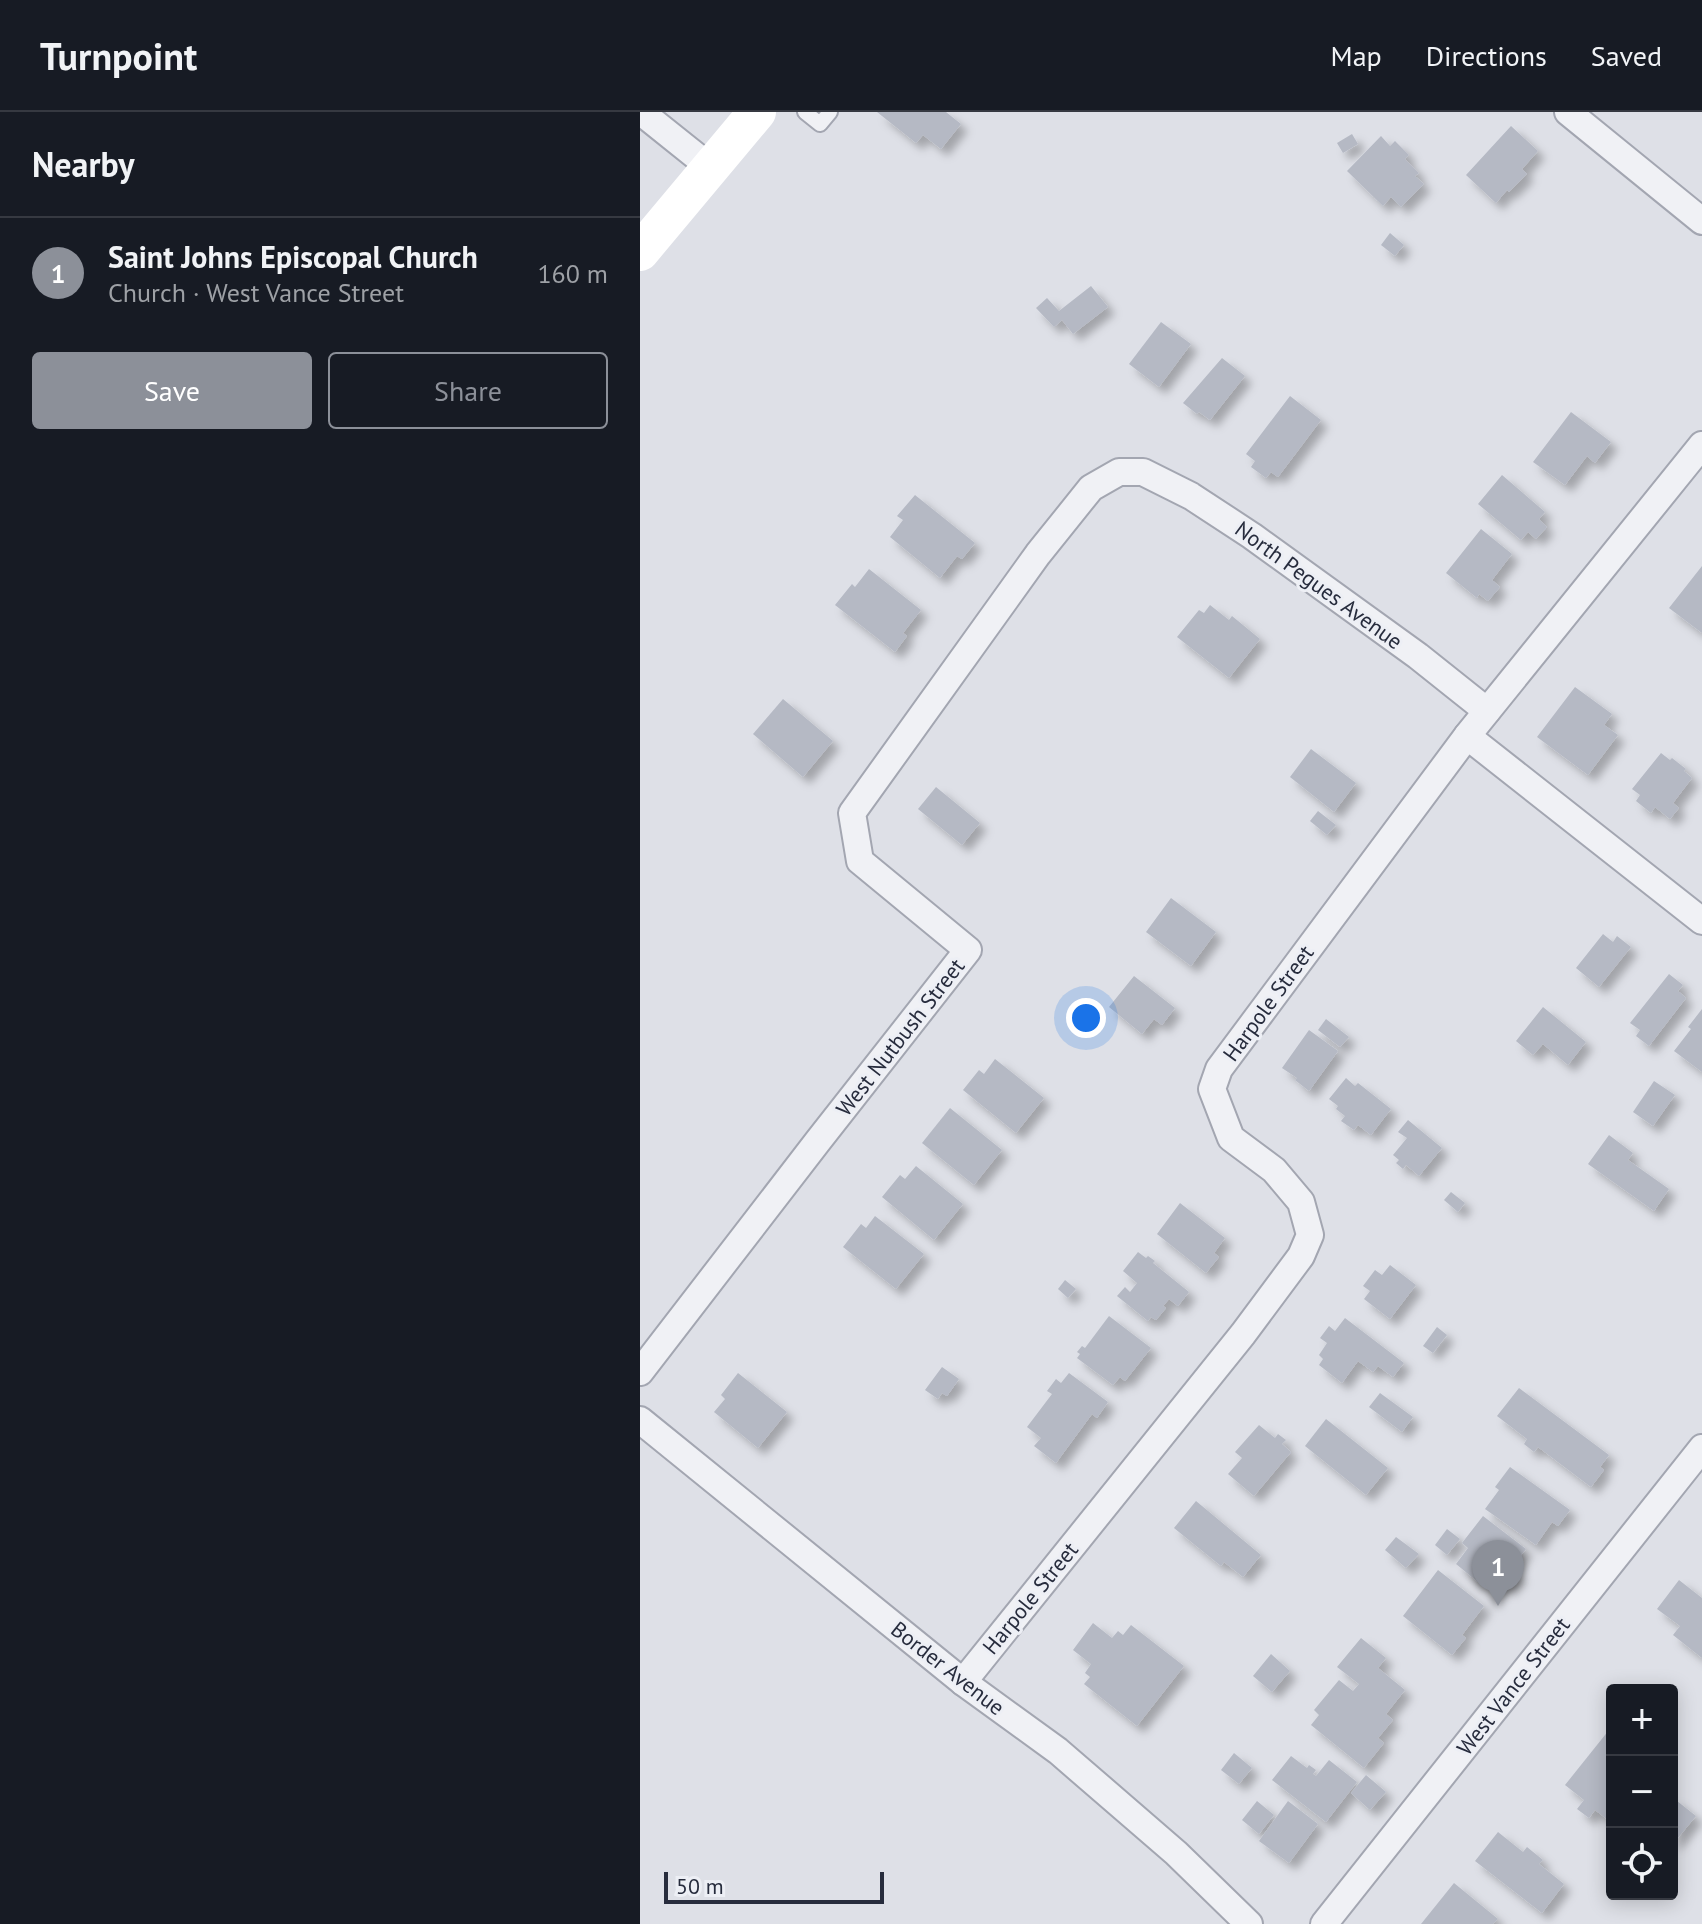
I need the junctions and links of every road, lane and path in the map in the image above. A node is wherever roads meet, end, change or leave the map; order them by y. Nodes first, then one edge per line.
1 (641, 112) edge
2 (757, 112) edge
3 (805, 112) edge
4 (830, 112) edge
5 (1568, 112) edge
6 (711, 168) junction
7 (1702, 221) edge
8 (640, 252) edge
9 (1702, 445) edge
10 (1143, 472) joint
11 (1487, 711) junction
12 (1467, 736) junction
13 (1702, 921) edge
14 (640, 1372) edge
15 (640, 1420) edge
16 (1702, 1448) edge
17 (963, 1682) junction
18 (1249, 1924) edge
19 (1324, 1924) edge

1 - 6 street
2 - 6 main road
3 - 4 lane
5 - 7 street
6 - 8 main road
9 - 11 street, Harpole Street
10 - 11 street, North Pegues Avenue
10 - 14 street, West Nutbush Street
11 - 12 street, Harpole Street
12 - 13 street
12 - 17 street, Harpole Street
15 - 17 street, Border Avenue
16 - 19 street, West Vance Street
17 - 18 street, Border Avenue

